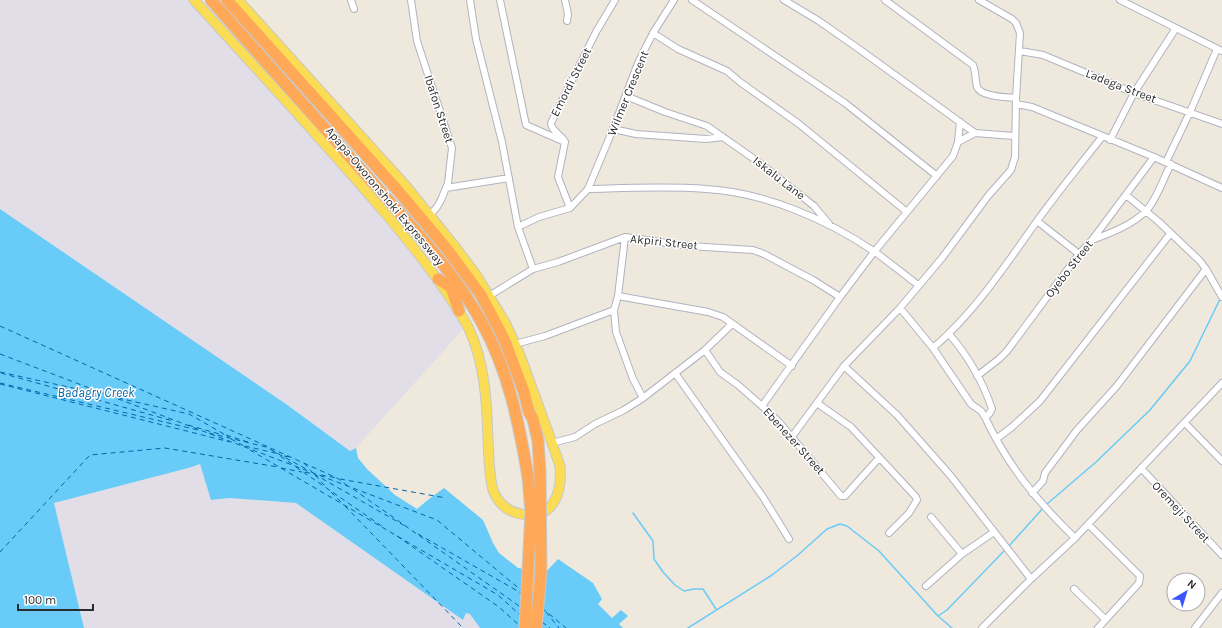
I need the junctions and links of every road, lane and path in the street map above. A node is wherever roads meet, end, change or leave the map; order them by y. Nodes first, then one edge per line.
1 (194, 0) edge
2 (211, 0) edge
3 (227, 0) edge
4 (238, 0) edge
5 (351, 0) edge
6 (411, 0) edge
7 (470, 0) edge
8 (500, 0) edge
9 (565, 0) edge
10 (614, 0) edge
11 (674, 0) edge
12 (692, 0) edge
13 (784, 0) edge
14 (885, 0) edge
15 (979, 0) edge
16 (1120, 0) edge
17 (354, 9) dead end
18 (567, 21) dead end
19 (1176, 28) junction
20 (653, 33) junction
21 (1220, 50) edge
22 (1020, 51) junction
23 (1134, 93) junction
24 (626, 96) junction
25 (1016, 101) junction
26 (1190, 112) junction
27 (960, 122) junction
28 (1222, 124) edge
29 (613, 129) junction
30 (975, 133) junction
31 (1014, 136) junction
32 (723, 137) junction
33 (1102, 137) junction
34 (1110, 140) junction
35 (565, 142) junction
36 (958, 142) junction
37 (1154, 157) junction
38 (1168, 163) junction
39 (937, 176) junction
40 (509, 178) junction
41 (446, 188) junction
42 (1222, 188) edge
43 (588, 189) junction
44 (1126, 195) junction
45 (570, 208) junction
46 (1146, 211) junction
47 (906, 212) junction
48 (430, 215) junction
49 (1037, 221) junction
50 (830, 225) junction
51 (518, 227) junction
52 (1170, 234) junction
53 (625, 237) junction
54 (1092, 240) junction
55 (450, 247) junction
56 (874, 252) junction
57 (1079, 254) junction
58 (533, 269) junction
59 (1206, 269) junction
60 (447, 270) junction
61 (473, 277) junction
62 (438, 280) junction
63 (918, 285) junction
64 (450, 288) junction
65 (489, 296) junction
66 (618, 296) junction
67 (840, 297) junction
68 (1222, 297) edge
69 (471, 306) junction
70 (900, 308) junction
71 (614, 310) junction
72 (459, 311) junction
73 (732, 324) junction
74 (949, 334) junction
75 (515, 344) junction
76 (932, 348) junction
77 (705, 350) junction
78 (792, 366) junction
79 (844, 366) junction
80 (675, 373) junction
81 (977, 376) junction
82 (1220, 388) edge
83 (643, 398) junction
84 (817, 403) junction
85 (762, 406) junction
86 (985, 417) junction
87 (1185, 423) junction
88 (791, 438) junction
89 (996, 439) junction
90 (552, 443) junction
91 (879, 458) junction
92 (1222, 461) edge
93 (1141, 468) junction
94 (1032, 493) junction
95 (931, 517) dead end
96 (1088, 524) junction
97 (994, 532) junction
98 (889, 533) dead end
99 (1075, 538) junction
100 (789, 539) dead end
101 (962, 554) junction
102 (1222, 554) edge
103 (1031, 579) junction
104 (926, 586) dead end
105 (1074, 589) dead end
106 (1222, 593) edge
107 (1105, 619) junction
108 (525, 628) edge
109 (536, 628) edge
110 (982, 628) edge
111 (1098, 628) edge
112 (1194, 628) edge

1 - 62 main road, Apapa-Oworonshoki Expressway
2 - 60 highway, Apapa-Oworonshoki Expressway
3 - 55 highway, Apapa-Oworonshoki Expressway
4 - 48 main road, Apapa-Oworonshoki Expressway
5 - 17 street
6 - 41 street, Ibafon Street
7 - 40 street
8 - 35 street
9 - 18 street
10 - 35 street, Emordi Street
11 - 20 street, Wilmer Crescent
12 - 39 street
13 - 27 street
14 - 25 street
15 - 22 street
16 - 19 street
19 - 21 street
19 - 23 street
20 - 24 street, Wilmer Crescent
20 - 47 street
21 - 26 street
22 - 23 street, Ladega Street
22 - 25 street
23 - 26 street, Ladega Street
23 - 34 street
24 - 29 street, Wilmer Crescent
24 - 32 street, Iskalu Lane
25 - 31 street
25 - 33 street
26 - 28 street, Ladega Street
26 - 38 street
27 - 30 street
27 - 36 street
29 - 32 street
29 - 43 street, Wilmer Crescent
30 - 31 street
30 - 36 street
31 - 63 street
32 - 50 street, Iskalu Lane
33 - 34 street
33 - 49 street
34 - 37 street
35 - 45 street
36 - 39 street
37 - 38 street
37 - 44 street, Oyebo Street
38 - 42 street
38 - 46 street
39 - 47 street
40 - 41 street
40 - 51 street
41 - 48 street, Ibafon Street
43 - 45 street
43 - 50 street
44 - 46 street
44 - 54 street, Oyebo Street
45 - 51 street
46 - 52 street
46 - 54 street
47 - 56 street
48 - 55 main road, Apapa-Oworonshoki Expressway
49 - 57 street
49 - 74 street
50 - 56 street
51 - 58 street
52 - 59 street
52 - 89 street
53 - 58 street, Akpiri Street
53 - 66 street
53 - 67 street, Akpiri Street
54 - 57 street, Oyebo Street
55 - 61 highway, Apapa-Oworonshoki Expressway
55 - 61 highway
56 - 63 street
56 - 67 street
57 - 81 street, Oyebo Street
58 - 65 street, Akpiri Street
59 - 68 street
59 - 94 street
60 - 64 highway
60 - 69 highway, Apapa-Oworonshoki Expressway
61 - 65 main road, Apapa-Oworonshoki Expressway
61 - 109 highway, Apapa-Oworonshoki Expressway, bridge
62 - 64 highway
62 - 72 main road, Apapa-Oworonshoki Expressway
63 - 70 street
64 - 69 highway
64 - 72 highway
65 - 75 main road, Apapa-Oworonshoki Expressway
66 - 71 street
66 - 73 street
67 - 78 street
69 - 108 highway, Apapa-Oworonshoki Expressway, bridge
70 - 76 street
70 - 79 street
71 - 75 street
71 - 83 street
72 - 90 main road, Apapa-Oworonshoki Expressway
73 - 77 street
73 - 78 street
74 - 76 street
74 - 81 street
75 - 90 main road, Apapa-Oworonshoki Expressway
76 - 86 street
77 - 80 street
77 - 85 street, Ebenezer Street
78 - 85 street
79 - 84 street
79 - 97 street
80 - 83 street
80 - 100 street
81 - 86 street
82 - 87 street
83 - 90 street
84 - 88 street
84 - 91 street
85 - 88 street, Ebenezer Street
86 - 89 street
87 - 92 street
87 - 93 street
88 - 91 street, Ebenezer Street
89 - 94 street
91 - 98 street
93 - 96 street
93 - 102 street, Oremeji Street
94 - 99 street
95 - 101 street
96 - 99 street
96 - 107 street
97 - 101 street
97 - 103 street
99 - 103 street
101 - 104 street
103 - 110 street
105 - 107 street
106 - 112 street
107 - 111 street

